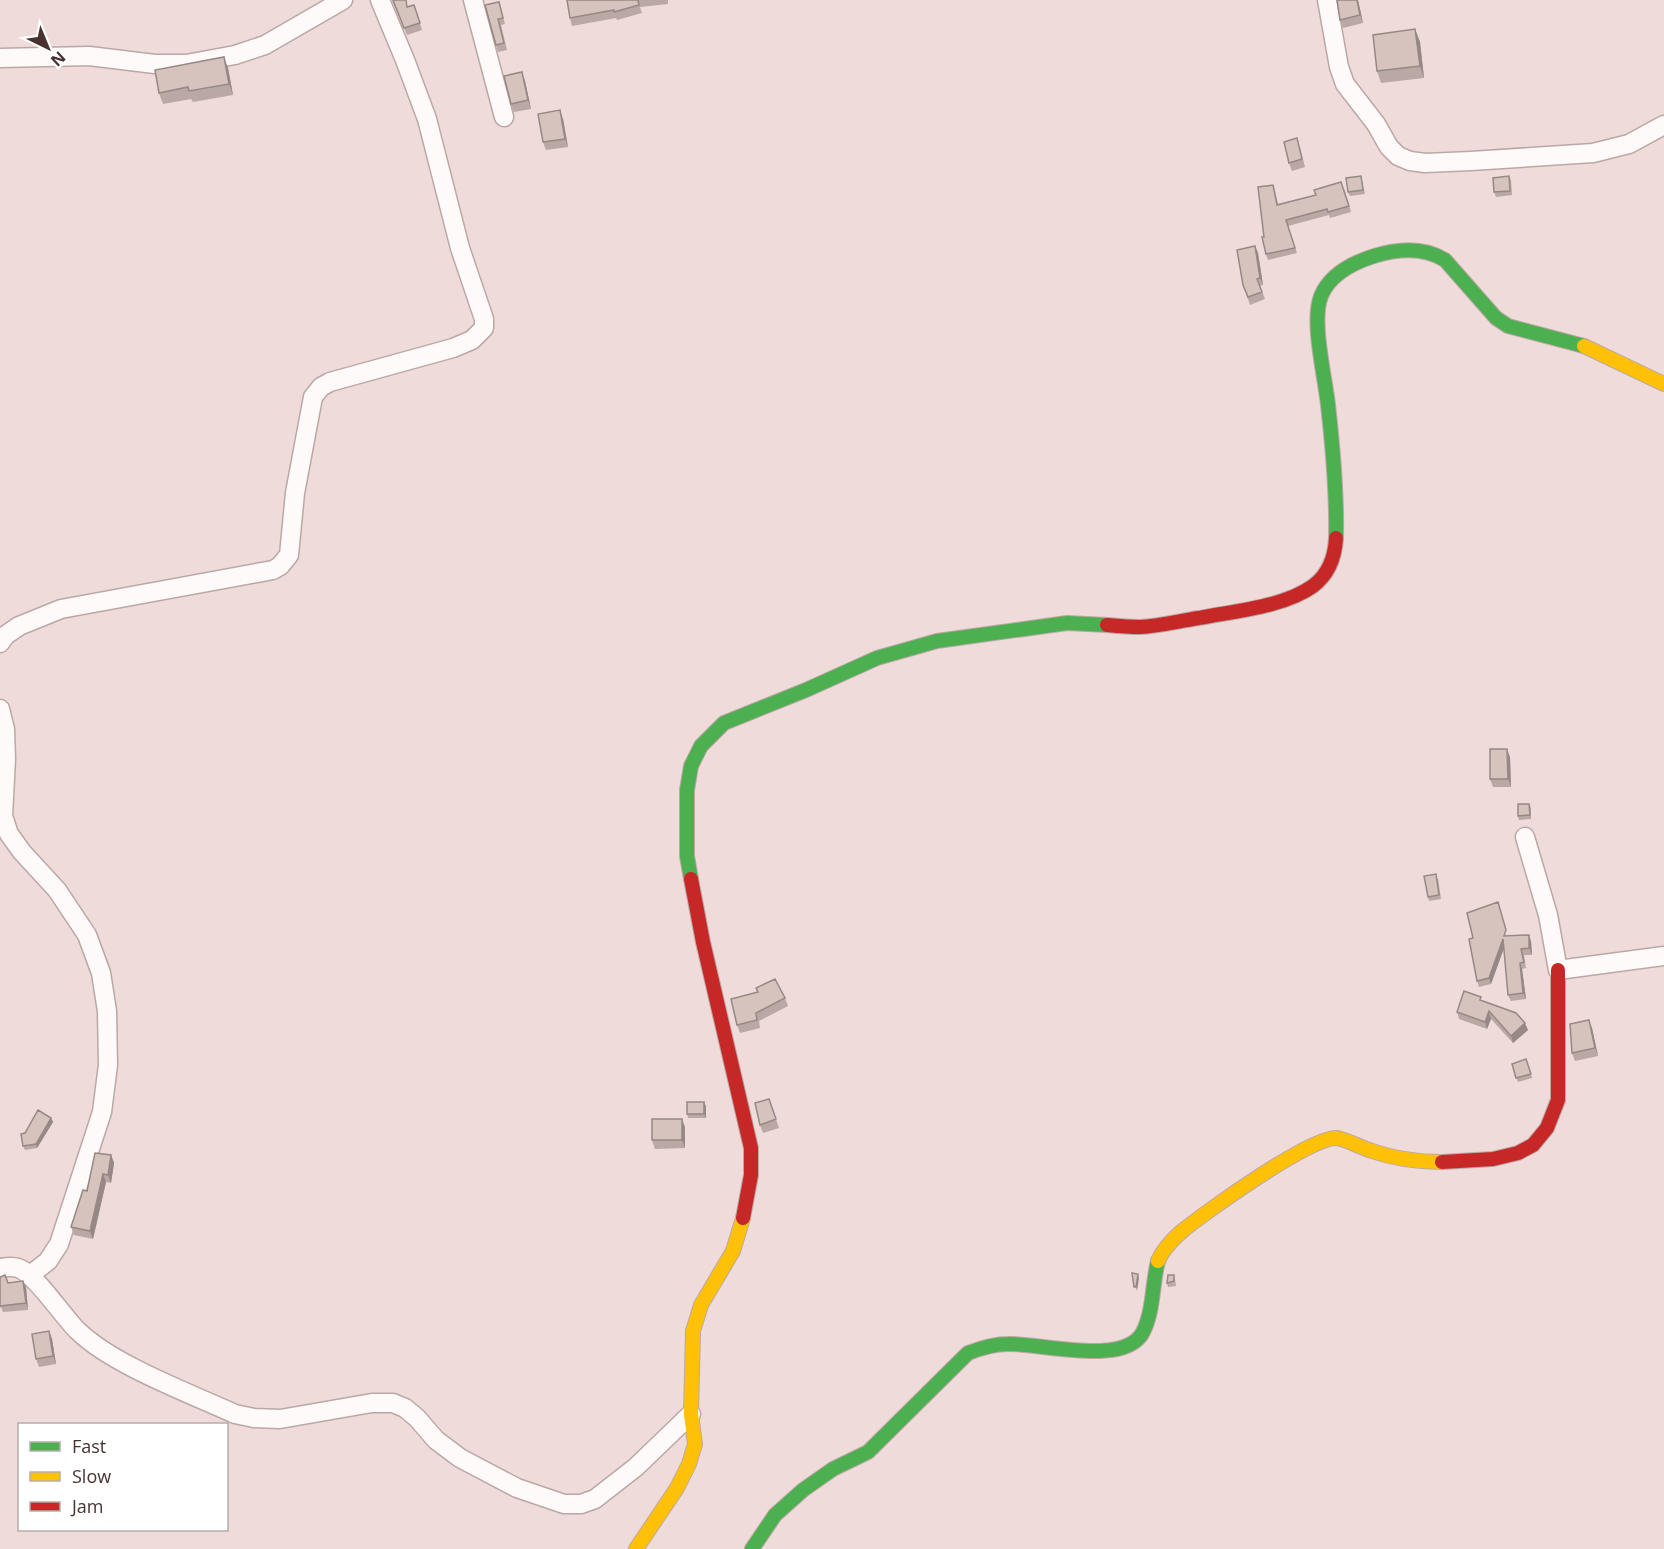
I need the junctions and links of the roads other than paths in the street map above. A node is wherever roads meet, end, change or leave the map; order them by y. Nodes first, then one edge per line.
1 (343, 0) edge
2 (380, 0) edge
3 (473, 0) edge
4 (1327, 0) edge
5 (0, 58) edge
6 (504, 117) dead end
7 (1664, 125) edge
8 (1664, 384) edge
9 (0, 643) edge
10 (0, 709) edge
11 (1525, 837) dead end
12 (1664, 956) edge
13 (1558, 970) junction
14 (0, 1268) edge
15 (30, 1275) junction
16 (691, 1414) junction
17 (636, 1549) edge
18 (752, 1549) edge

1 - 5 street
2 - 9 street
3 - 6 street
4 - 7 street
8 - 16 street
10 - 15 street
11 - 13 street
12 - 13 street
13 - 18 street
14 - 15 street
15 - 16 street
16 - 17 street

